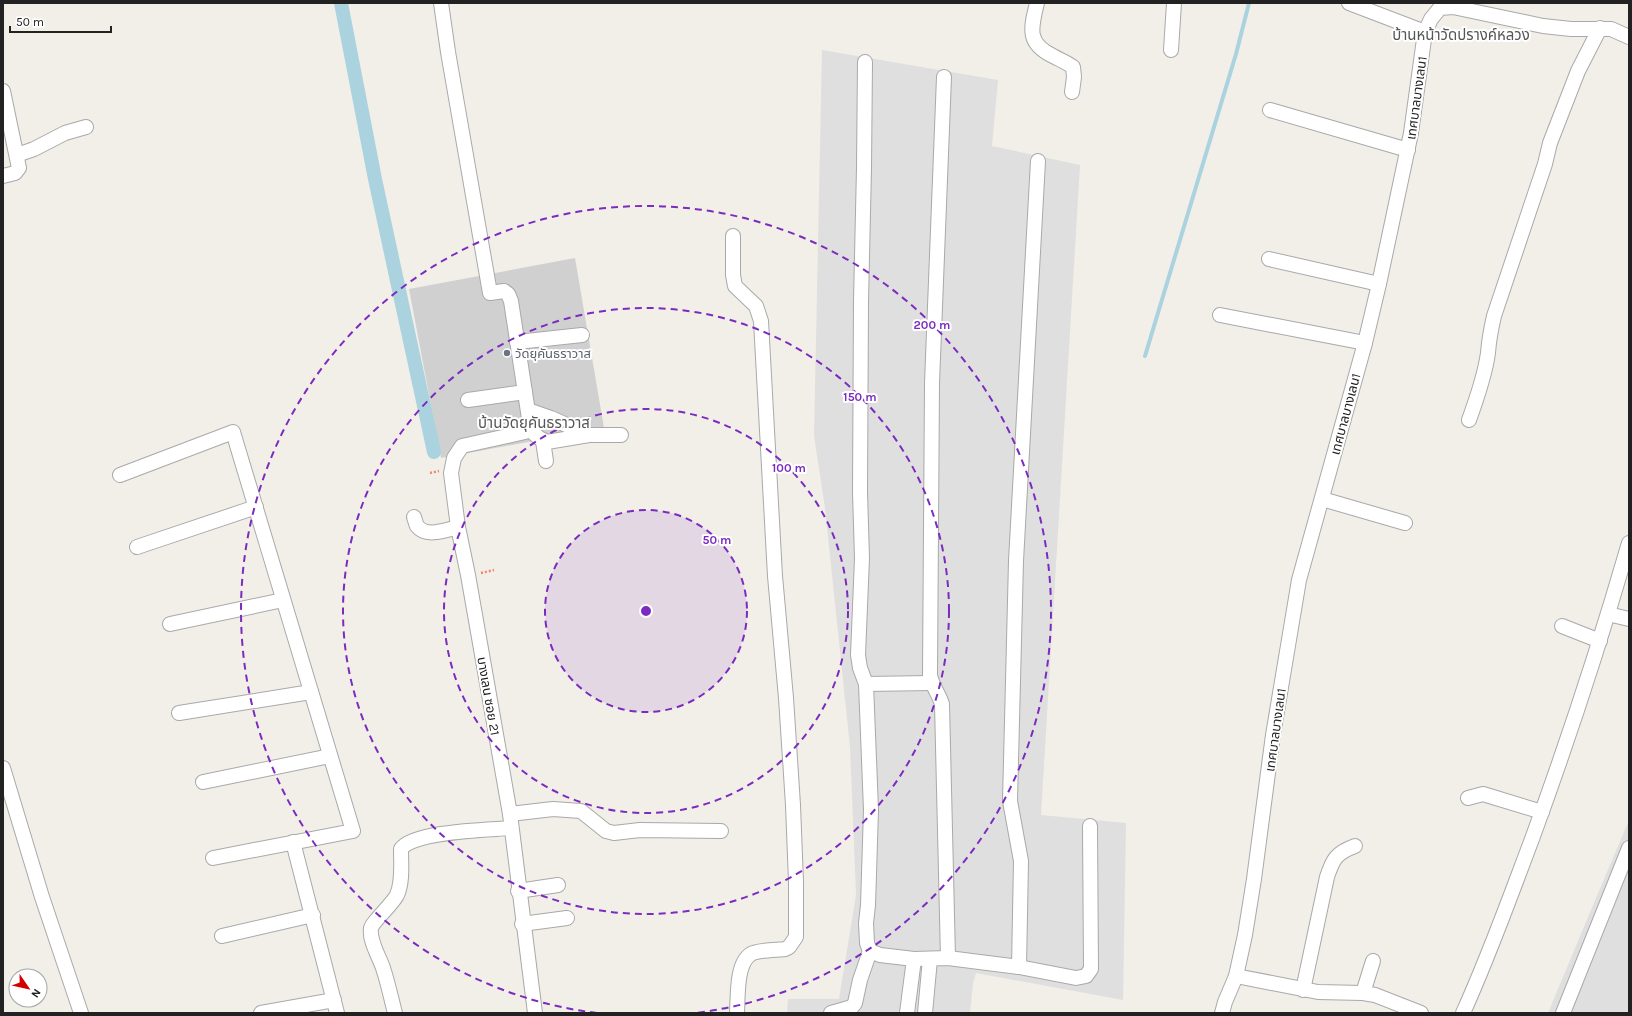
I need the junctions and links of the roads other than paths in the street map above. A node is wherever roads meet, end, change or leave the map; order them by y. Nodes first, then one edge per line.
1 (441, 3) edge
2 (1036, 3) edge
3 (1174, 3) edge
4 (1348, 3) edge
5 (1598, 28) junction
6 (1425, 32) junction
7 (1629, 37) edge
8 (1171, 50) dead end
9 (865, 62) dead end
10 (944, 76) dead end
11 (3, 91) edge
12 (1072, 92) dead end
13 (1270, 110) dead end
14 (86, 127) dead end
15 (1408, 150) junction
16 (17, 155) junction
17 (1038, 161) dead end
18 (3, 176) edge
19 (733, 236) dead end
20 (1269, 259) dead end
21 (1379, 284) junction
22 (1220, 315) dead end
23 (582, 335) dead end
24 (517, 342) junction
25 (1365, 343) junction
26 (525, 392) junction
27 (468, 400) dead end
28 (528, 410) junction
29 (1469, 420) dead end
30 (527, 431) junction
31 (589, 435) junction
32 (621, 435) dead end
33 (543, 441) junction
34 (546, 461) dead end
35 (120, 475) dead end
36 (1322, 498) junction
37 (256, 508) junction
38 (414, 517) dead end
39 (1405, 523) dead end
40 (458, 527) junction
41 (1629, 543) edge
42 (137, 547) dead end
43 (284, 600) junction
44 (1608, 614) junction
45 (1629, 619) edge
46 (170, 624) dead end
47 (1562, 626) dead end
48 (1600, 641) junction
49 (931, 683) junction
50 (866, 684) junction
51 (311, 692) junction
52 (180, 713) dead end
53 (330, 756) junction
54 (3, 768) edge
55 (202, 782) dead end
56 (1468, 798) dead end
57 (1542, 812) junction
58 (510, 821) junction
59 (1090, 826) dead end
60 (721, 831) dead end
61 (293, 842) junction
62 (1355, 846) dead end
63 (1629, 848) edge
64 (213, 858) dead end
65 (558, 885) dead end
66 (518, 891) junction
67 (313, 915) junction
68 (567, 918) dead end
69 (522, 924) junction
70 (222, 936) dead end
71 (870, 951) junction
72 (930, 958) junction
73 (948, 958) junction
74 (914, 959) junction
75 (1373, 961) dead end
76 (1019, 967) junction
77 (1236, 976) junction
78 (1303, 990) junction
79 (1363, 993) junction
80 (336, 1007) edge
81 (81, 1013) edge
82 (261, 1013) edge
83 (394, 1013) edge
84 (535, 1013) edge
85 (737, 1013) edge
86 (831, 1013) edge
87 (907, 1013) edge
88 (925, 1013) edge
89 (1222, 1013) edge
90 (1421, 1013) edge
91 (1463, 1013) edge
92 (1562, 1013) edge

1 - 24 street
2 - 12 street
3 - 8 street
4 - 6 street
5 - 6 street, เทศบาลบางเลน1
5 - 7 street, เทศบาลบางเลน1
5 - 29 street
6 - 15 street, เทศบาลบางเลน1
9 - 50 street
10 - 49 street
11 - 16 street
13 - 15 street
14 - 16 street
15 - 21 street, เทศบาลบางเลน1
16 - 18 street
17 - 76 street
19 - 85 street
20 - 21 street
21 - 25 street, เทศบาลบางเลน1
22 - 25 street
23 - 24 street
24 - 26 street
25 - 36 street, เทศบาลบางเลน1
26 - 27 street
26 - 28 street
28 - 30 street
28 - 31 street
30 - 33 street
30 - 40 street, บางเลน ซอย 21
31 - 32 street
31 - 33 street
33 - 34 street
35 - 37 street
36 - 39 street
36 - 77 street, เทศบาลบางเลน1
37 - 42 street
37 - 43 street
38 - 40 street
40 - 58 street, บางเลน ซอย 21
41 - 44 street
43 - 46 street
43 - 51 street
44 - 45 street
44 - 48 street
47 - 48 street
48 - 57 street
49 - 50 street
49 - 73 street
50 - 71 street
51 - 52 street
51 - 53 street
53 - 55 street
53 - 61 street
54 - 81 street
56 - 57 street
57 - 91 street
58 - 60 street
58 - 66 street, บางเลน ซอย 21
58 - 83 street
59 - 76 street
61 - 64 street
61 - 67 street
62 - 78 street
63 - 92 street
65 - 66 street
66 - 69 street, บางเลน ซอย 21
67 - 70 street
67 - 80 street
68 - 69 street
69 - 84 street, บางเลน ซอย 21
71 - 74 street
71 - 86 street
72 - 73 street
72 - 74 street
72 - 88 street
73 - 76 street
74 - 87 street
75 - 79 street
77 - 78 street
77 - 89 street, เทศบาลบางเลน1
78 - 79 street
79 - 90 street
80 - 82 street

